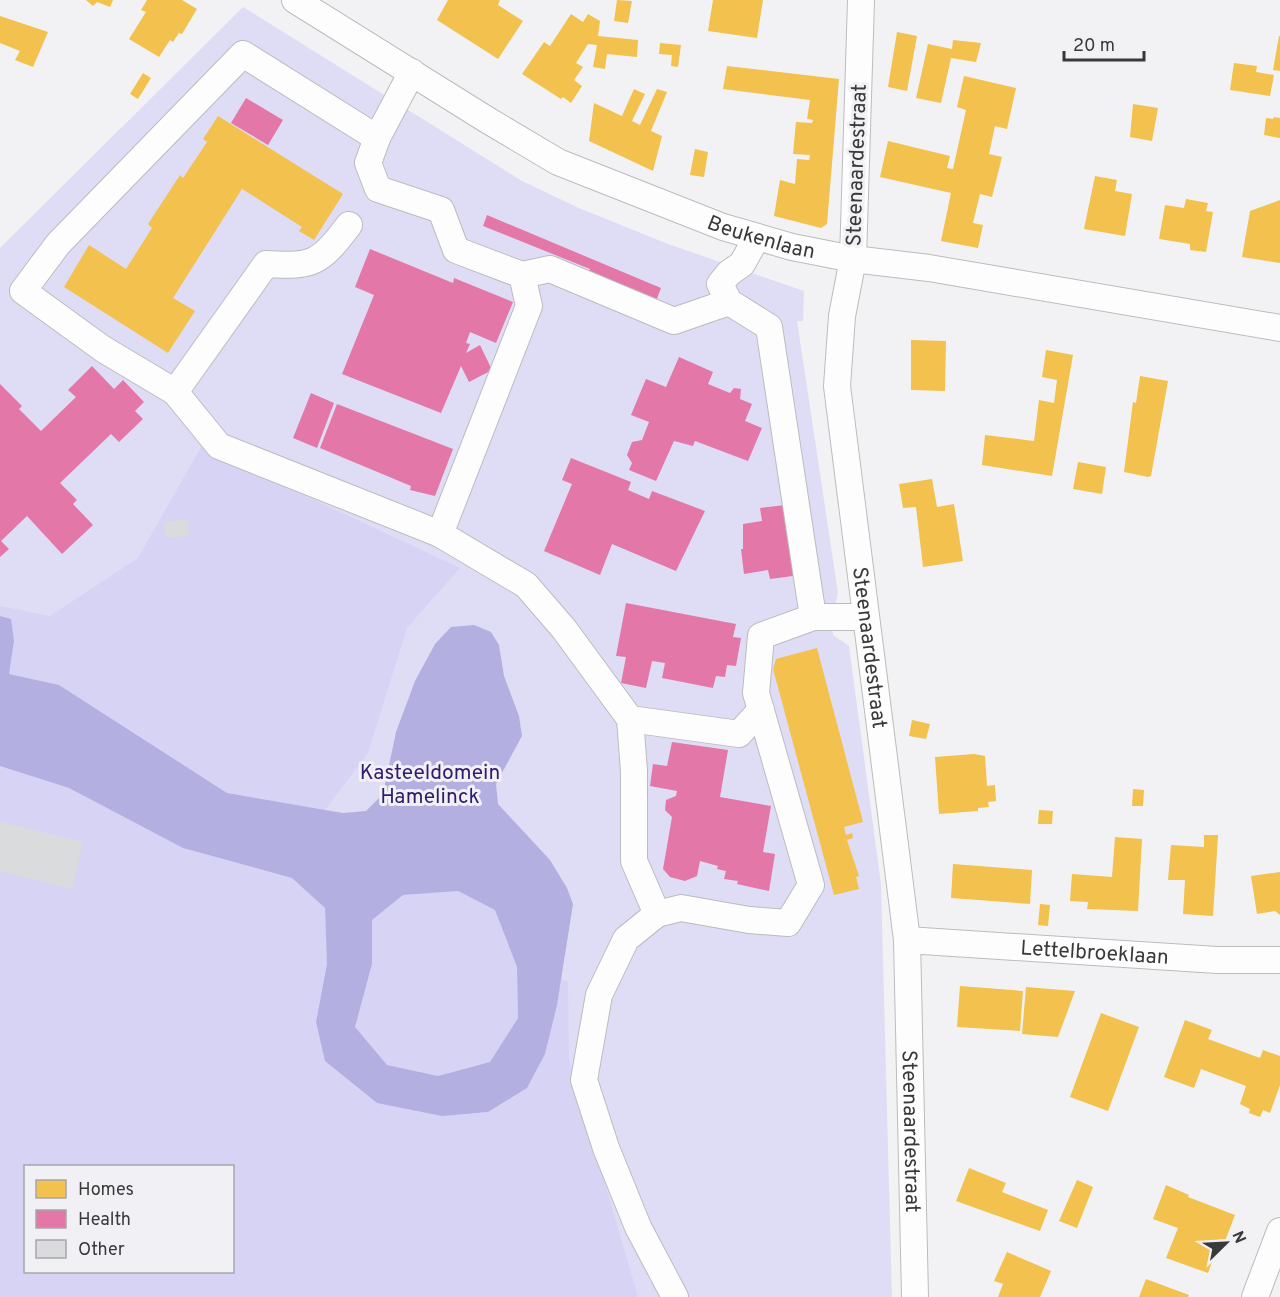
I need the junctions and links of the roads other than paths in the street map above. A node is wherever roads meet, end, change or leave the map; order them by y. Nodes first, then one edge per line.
1 (295, 0) edge
2 (861, 0) edge
3 (412, 72) junction
4 (377, 138) junction
5 (349, 225) dead end
6 (757, 237) junction
7 (853, 259) junction
8 (522, 275) junction
9 (729, 302) junction
10 (1280, 328) edge
11 (174, 392) junction
12 (440, 534) junction
13 (813, 617) junction
14 (864, 617) junction
15 (761, 710) junction
16 (630, 719) junction
17 (657, 914) junction
18 (907, 940) junction
19 (1280, 960) edge
20 (1280, 1231) edge
21 (675, 1297) edge
22 (915, 1297) edge
23 (1256, 1297) edge

1 - 3 street, Beukenlaan
2 - 7 street, Steenaardestraat
3 - 4 street
3 - 6 street, Beukenlaan
4 - 8 street
4 - 11 street
5 - 11 street
6 - 7 street, Beukenlaan
6 - 9 street
7 - 10 street, Beukenlaan
7 - 14 street, Steenaardestraat
8 - 9 street
8 - 12 street
9 - 13 street
11 - 12 street
12 - 16 street
13 - 14 street
13 - 15 street
14 - 18 street, Steenaardestraat
15 - 16 street
15 - 17 street
16 - 17 street
17 - 21 street
18 - 19 street, Lettelbroeklaan
18 - 22 street, Steenaardestraat
20 - 23 street

